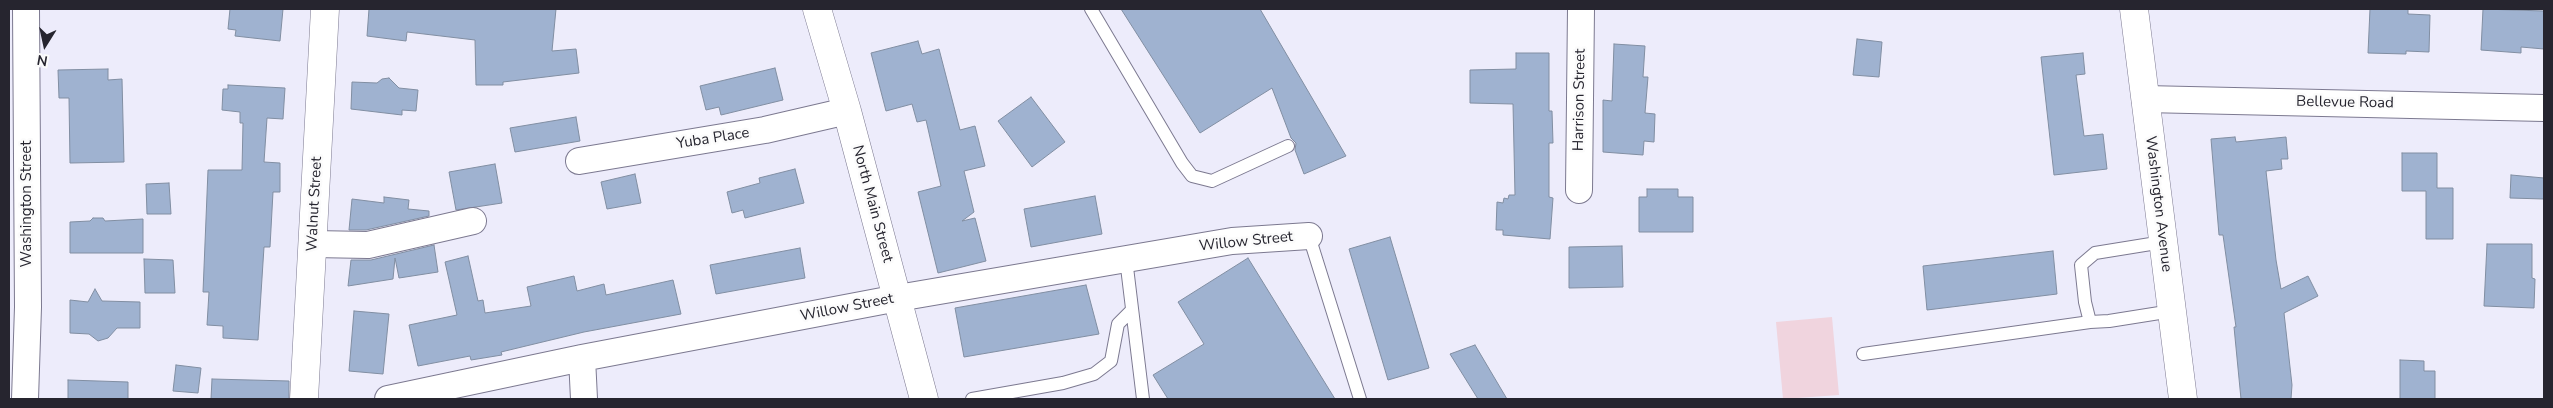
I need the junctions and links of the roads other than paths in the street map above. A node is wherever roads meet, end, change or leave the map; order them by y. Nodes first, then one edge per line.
1 (26, 9) edge
2 (325, 9) edge
3 (817, 9) edge
4 (1091, 9) edge
5 (1581, 9) edge
6 (2134, 9) edge
7 (2145, 99) junction
8 (2544, 108) edge
9 (847, 111) junction
10 (1288, 146) dead end
11 (18, 155) edge
12 (579, 161) dead end
13 (1579, 190) dead end
14 (473, 221) dead end
15 (1309, 236) joint
16 (2163, 242) junction
17 (313, 244) junction
18 (1126, 260) junction
19 (898, 298) junction
20 (1132, 310) junction
21 (2172, 311) junction
22 (2090, 322) junction
23 (1863, 354) dead end
24 (582, 358) junction
25 (25, 399) edge
26 (304, 399) edge
27 (388, 399) edge
28 (584, 399) edge
29 (924, 399) edge
30 (972, 399) edge
31 (1143, 399) edge
32 (1360, 399) edge
33 (2183, 399) edge

1 - 11 street, Washington Street
2 - 17 street, Walnut Street
3 - 9 street, North Main Street
4 - 10 lane
5 - 13 street, Harrison Street
6 - 7 street, Washington Avenue
7 - 8 street, Bellevue Road
7 - 16 street, Washington Avenue
9 - 12 street, Yuba Place
9 - 19 street, North Main Street
11 - 25 street, Washington Street
14 - 17 street
15 - 18 street, Willow Street
15 - 32 lane
16 - 21 street, Washington Avenue
16 - 22 lane
17 - 26 street, Walnut Street
18 - 19 street, Willow Street
18 - 20 lane
19 - 24 street, Willow Street
19 - 29 street, North Main Street
20 - 30 lane
20 - 31 lane
21 - 22 lane
21 - 33 street, Washington Avenue
22 - 23 lane
24 - 27 street, Willow Street
24 - 28 street

